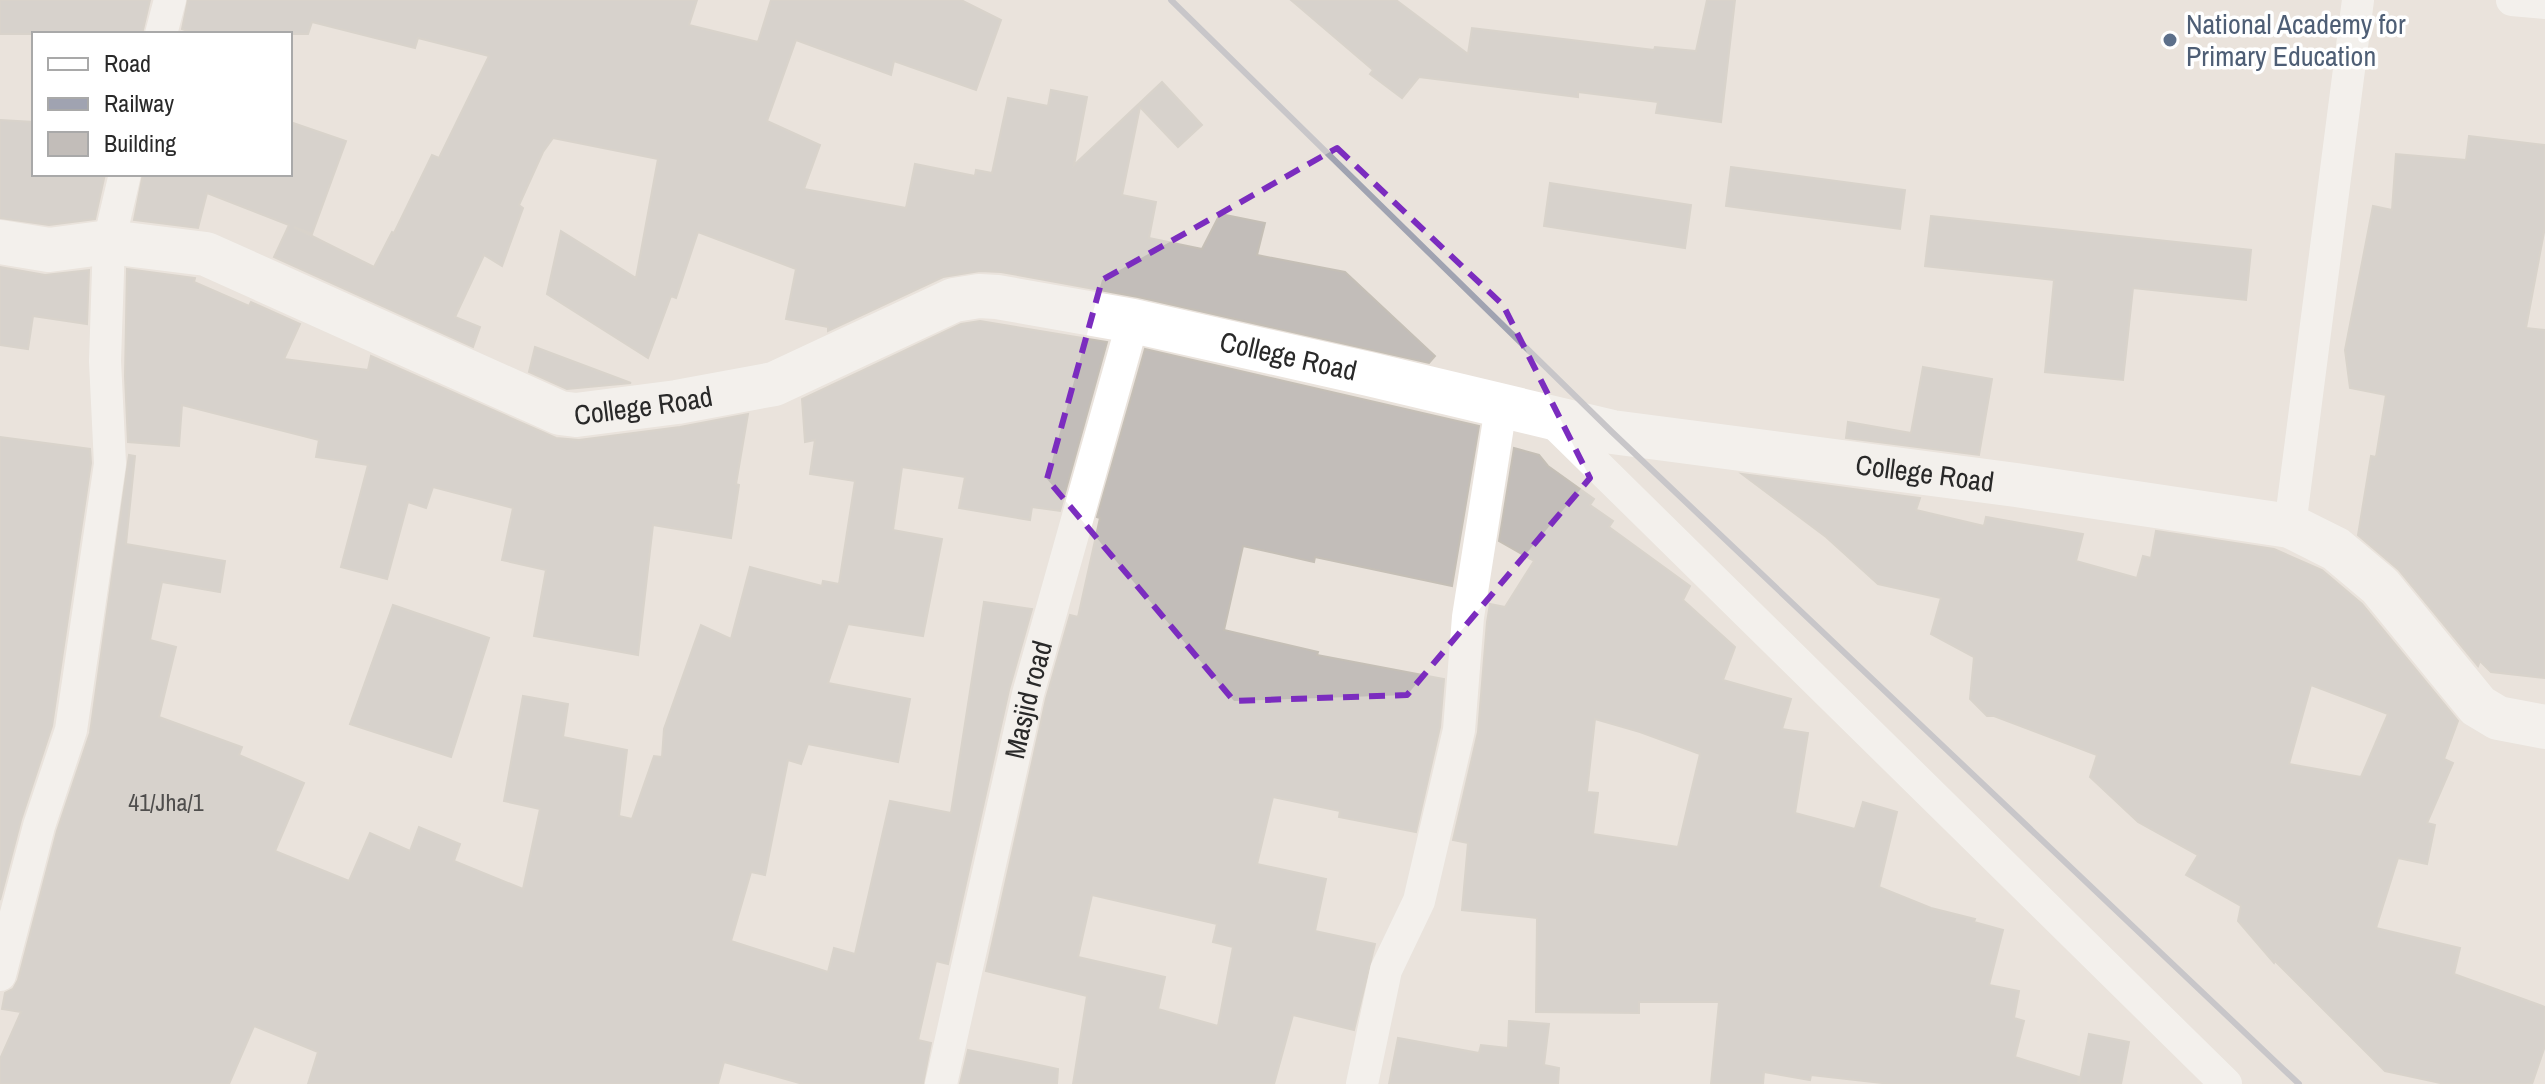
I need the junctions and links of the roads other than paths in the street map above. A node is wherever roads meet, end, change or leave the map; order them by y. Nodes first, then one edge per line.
1 (170, 0) edge
2 (2358, 0) edge
3 (2512, 0) edge
4 (2545, 3) edge
5 (162, 32) edge
6 (125, 176) edge
7 (0, 242) edge
8 (109, 242) junction
9 (1133, 321) junction
10 (1501, 407) junction
11 (1549, 418) junction
12 (2290, 526) junction
13 (2545, 727) edge
14 (1, 968) edge
15 (941, 1084) edge
16 (1362, 1084) edge
17 (2226, 1084) edge

1 - 5 street
2 - 12 street
3 - 4 street
6 - 8 street
7 - 8 street, College Road
8 - 9 street, College Road
8 - 14 street
9 - 10 street, College Road
9 - 15 street, Masjid road
10 - 11 street, College Road
10 - 16 street
11 - 12 street, College Road
11 - 17 street
12 - 13 street, College Road

